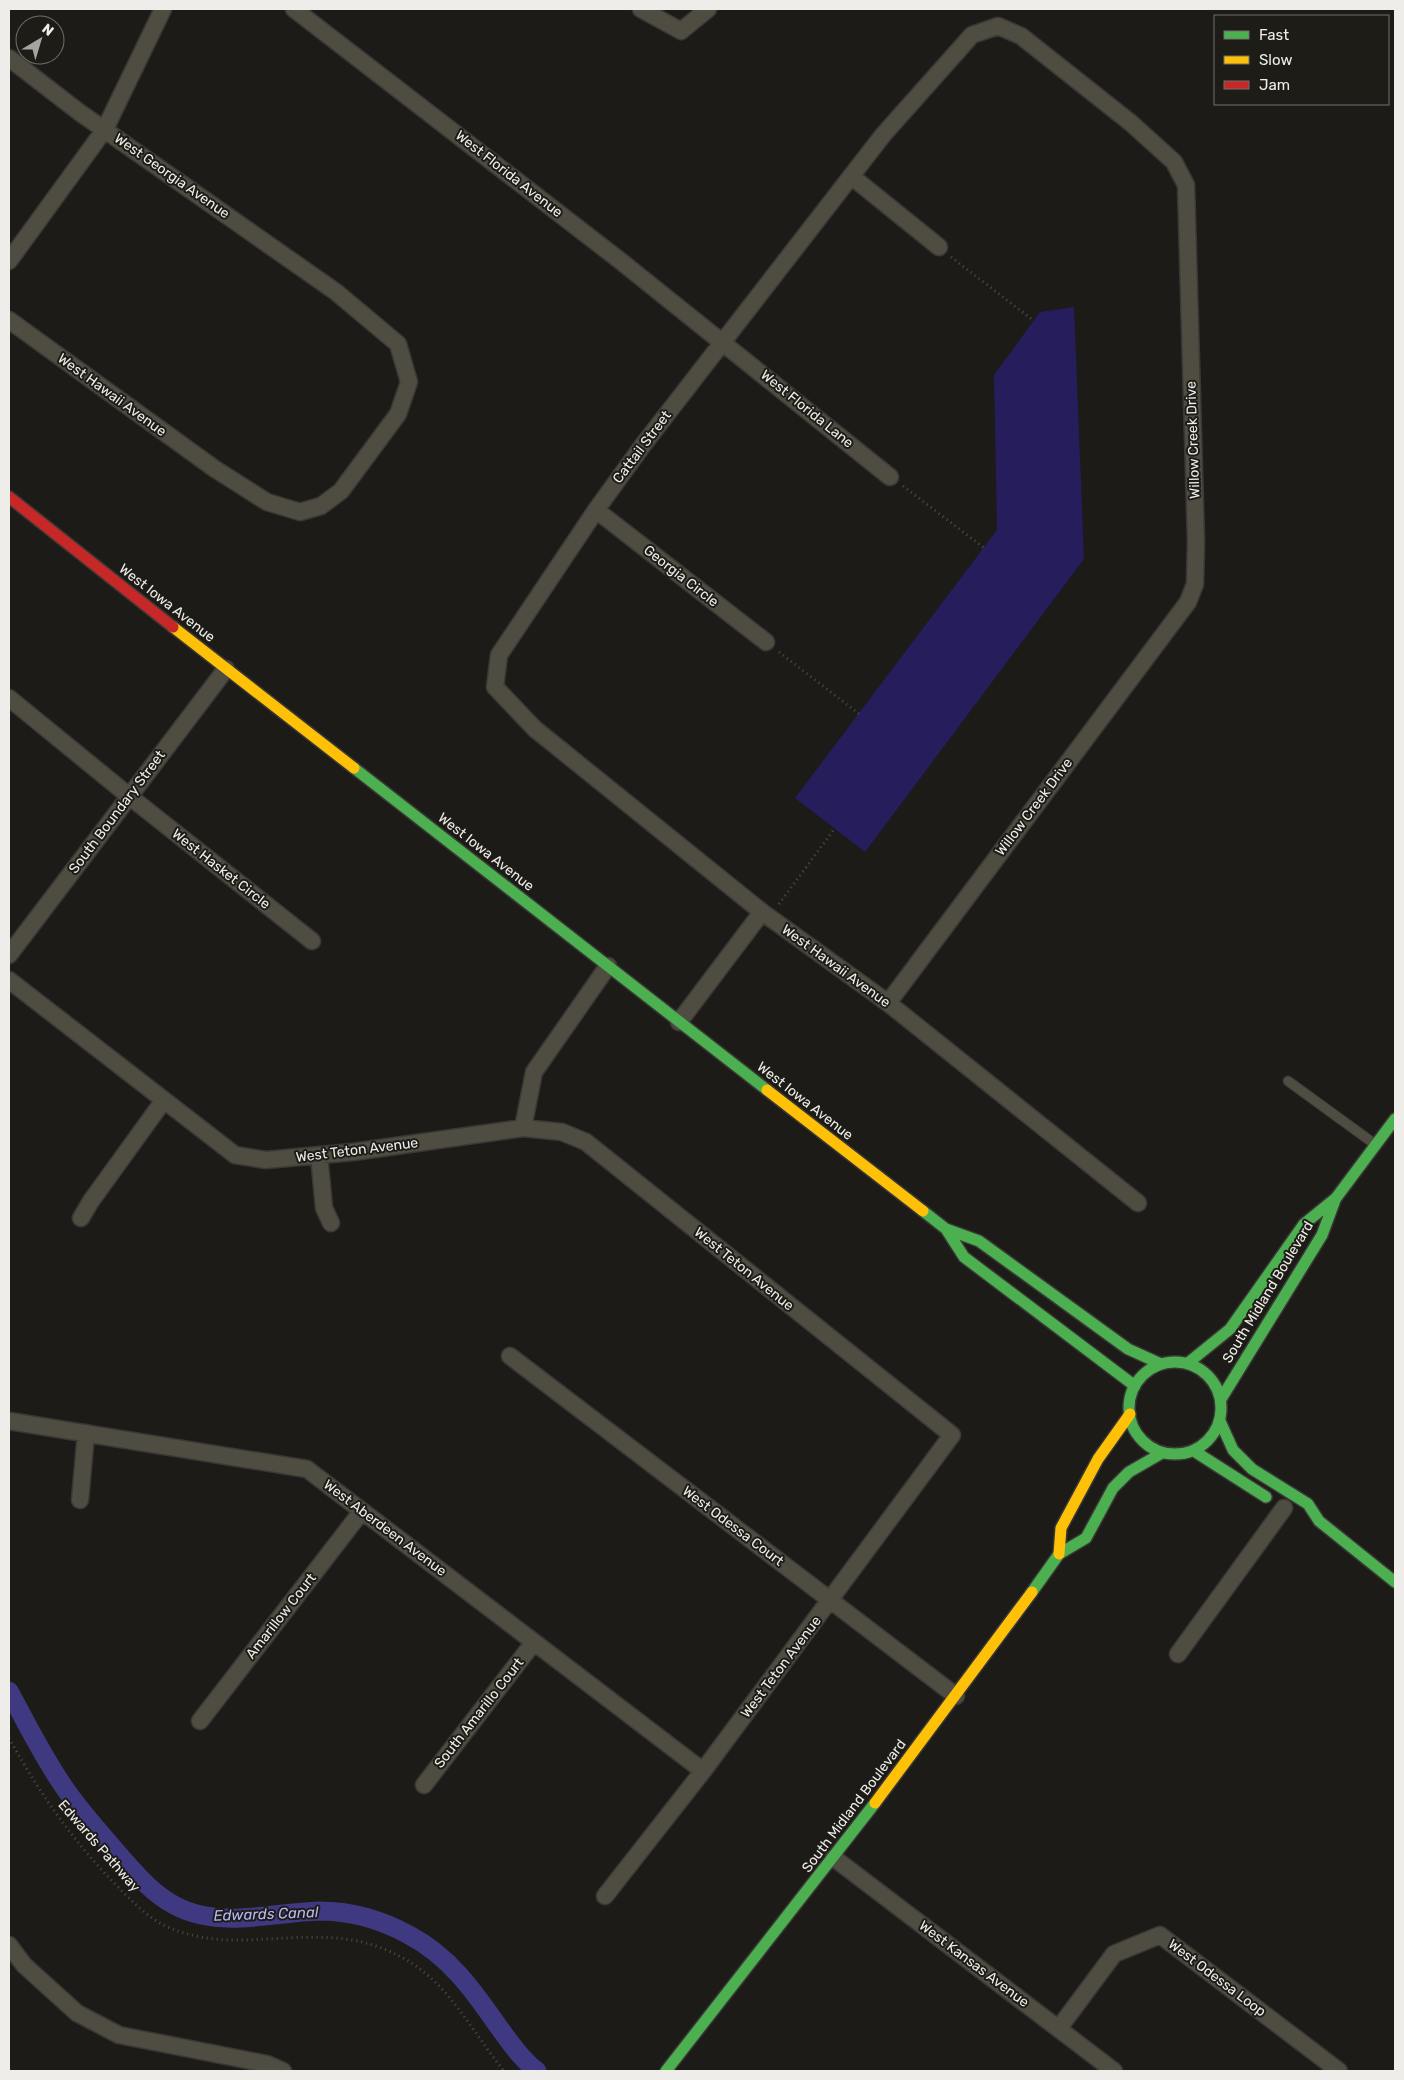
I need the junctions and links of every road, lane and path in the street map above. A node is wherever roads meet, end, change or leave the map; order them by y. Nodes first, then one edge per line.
1 (162, 9) edge
2 (294, 9) edge
3 (641, 9) edge
4 (708, 9) edge
5 (9, 58) edge
6 (105, 129) junction
7 (883, 134) joint
8 (850, 176) junction
9 (939, 247) joint
10 (9, 261) edge
11 (9, 320) edge
12 (1034, 321) dead end
13 (723, 341) junction
14 (215, 469) joint
15 (890, 477) joint
16 (9, 497) edge
17 (596, 510) junction
18 (984, 548) dead end
19 (766, 642) joint
20 (226, 669) junction
21 (9, 698) edge
22 (859, 714) dead end
23 (534, 729) joint
24 (129, 796) junction
25 (835, 828) dead end
26 (766, 915) junction
27 (312, 941) dead end
28 (9, 955) edge
29 (608, 966) junction
30 (9, 980) edge
31 (888, 1003) junction
32 (679, 1022) junction
33 (1288, 1081) dead end
34 (164, 1100) junction
35 (1395, 1118) edge
36 (523, 1128) junction
37 (1376, 1145) junction
38 (320, 1155) junction
39 (1336, 1198) junction
40 (1138, 1203) dead end
41 (81, 1218) dead end
42 (331, 1223) dead end
43 (946, 1229) junction
44 (510, 1356) dead end
45 (1162, 1364) junction
46 (1188, 1364) junction
47 (1135, 1386) junction
48 (1221, 1399) junction
49 (1130, 1414) junction
50 (9, 1421) edge
51 (1220, 1421) junction
52 (86, 1433) junction
53 (1194, 1451) junction
54 (1162, 1453) junction
55 (80, 1500) dead end
56 (1288, 1510) joint
57 (362, 1511) junction
58 (1306, 1519) dead end
59 (1319, 1521) junction
60 (1059, 1554) junction
61 (1395, 1582) edge
62 (830, 1601) junction
63 (534, 1642) junction
64 (1178, 1654) dead end
65 (956, 1696) junction
66 (200, 1721) dead end
67 (9, 1738) edge
68 (703, 1771) junction
69 (424, 1785) dead end
70 (834, 1858) junction
71 (605, 1896) dead end
72 (9, 1945) edge
73 (1058, 2028) junction
74 (283, 2071) edge
75 (504, 2071) edge
76 (666, 2071) edge
77 (1114, 2071) edge
78 (1339, 2071) edge

1 - 6 street
2 - 13 street, West Florida Avenue
3 - 4 street
5 - 6 street, West Georgia Avenue
6 - 10 street
6 - 14 street, West Georgia Avenue
7 - 8 street, Cattail Street
7 - 31 street, Willow Creek Drive
8 - 9 street
8 - 13 street, Cattail Street
9 - 12 path
11 - 14 street, West Hawaii Avenue
13 - 15 street, West Florida Lane
13 - 17 street, Cattail Street
15 - 18 path
16 - 20 street, West Iowa Avenue
17 - 19 street, Georgia Circle
17 - 23 street, Cattail Street
19 - 22 path
20 - 24 street, South Boundary Street
20 - 29 street, West Iowa Avenue
21 - 24 street, West Hasket Circle
23 - 26 street, West Hawaii Avenue
24 - 27 street, West Hasket Circle
24 - 28 street, South Boundary Street
25 - 26 path
26 - 31 street, West Hawaii Avenue
26 - 32 street
29 - 32 street, West Iowa Avenue
29 - 36 street
30 - 34 street, West Teton Avenue
31 - 40 street, West Hawaii Avenue
32 - 43 street, West Iowa Avenue
33 - 37 lane
34 - 38 street, West Teton Avenue
34 - 41 street
35 - 37 street, South Midland Boulevard
36 - 38 street, West Teton Avenue
36 - 62 street, West Teton Avenue
37 - 39 street, South Midland Boulevard
38 - 42 street
39 - 46 street, South Midland Boulevard
39 - 48 street, South Midland Boulevard
43 - 45 street, West Iowa Avenue
43 - 47 street, West Iowa Avenue
44 - 62 street, West Odessa Court
45 - 46 street
45 - 47 street
46 - 48 street
47 - 49 street
48 - 51 street
49 - 54 street
49 - 60 street
50 - 52 street, West Aberdeen Avenue
51 - 53 street
51 - 59 street
52 - 55 street
52 - 57 street, West Aberdeen Avenue
53 - 54 street
53 - 56 street
54 - 60 street, South Midland Boulevard
56 - 64 street
57 - 63 street, West Aberdeen Avenue
57 - 66 street, Amarillow Court
58 - 59 street
59 - 61 street
60 - 65 street, South Midland Boulevard
62 - 65 street, West Odessa Court
62 - 68 street, West Teton Avenue
63 - 68 street, West Aberdeen Avenue
63 - 69 street, South Amarillo Court
65 - 70 street, South Midland Boulevard
67 - 75 path, Edwards Pathway
68 - 71 street, West Teton Avenue
70 - 73 street, West Kansas Avenue
70 - 76 street, South Midland Boulevard
72 - 74 street
73 - 77 street, West Kansas Avenue
73 - 78 street, West Odessa Loop

